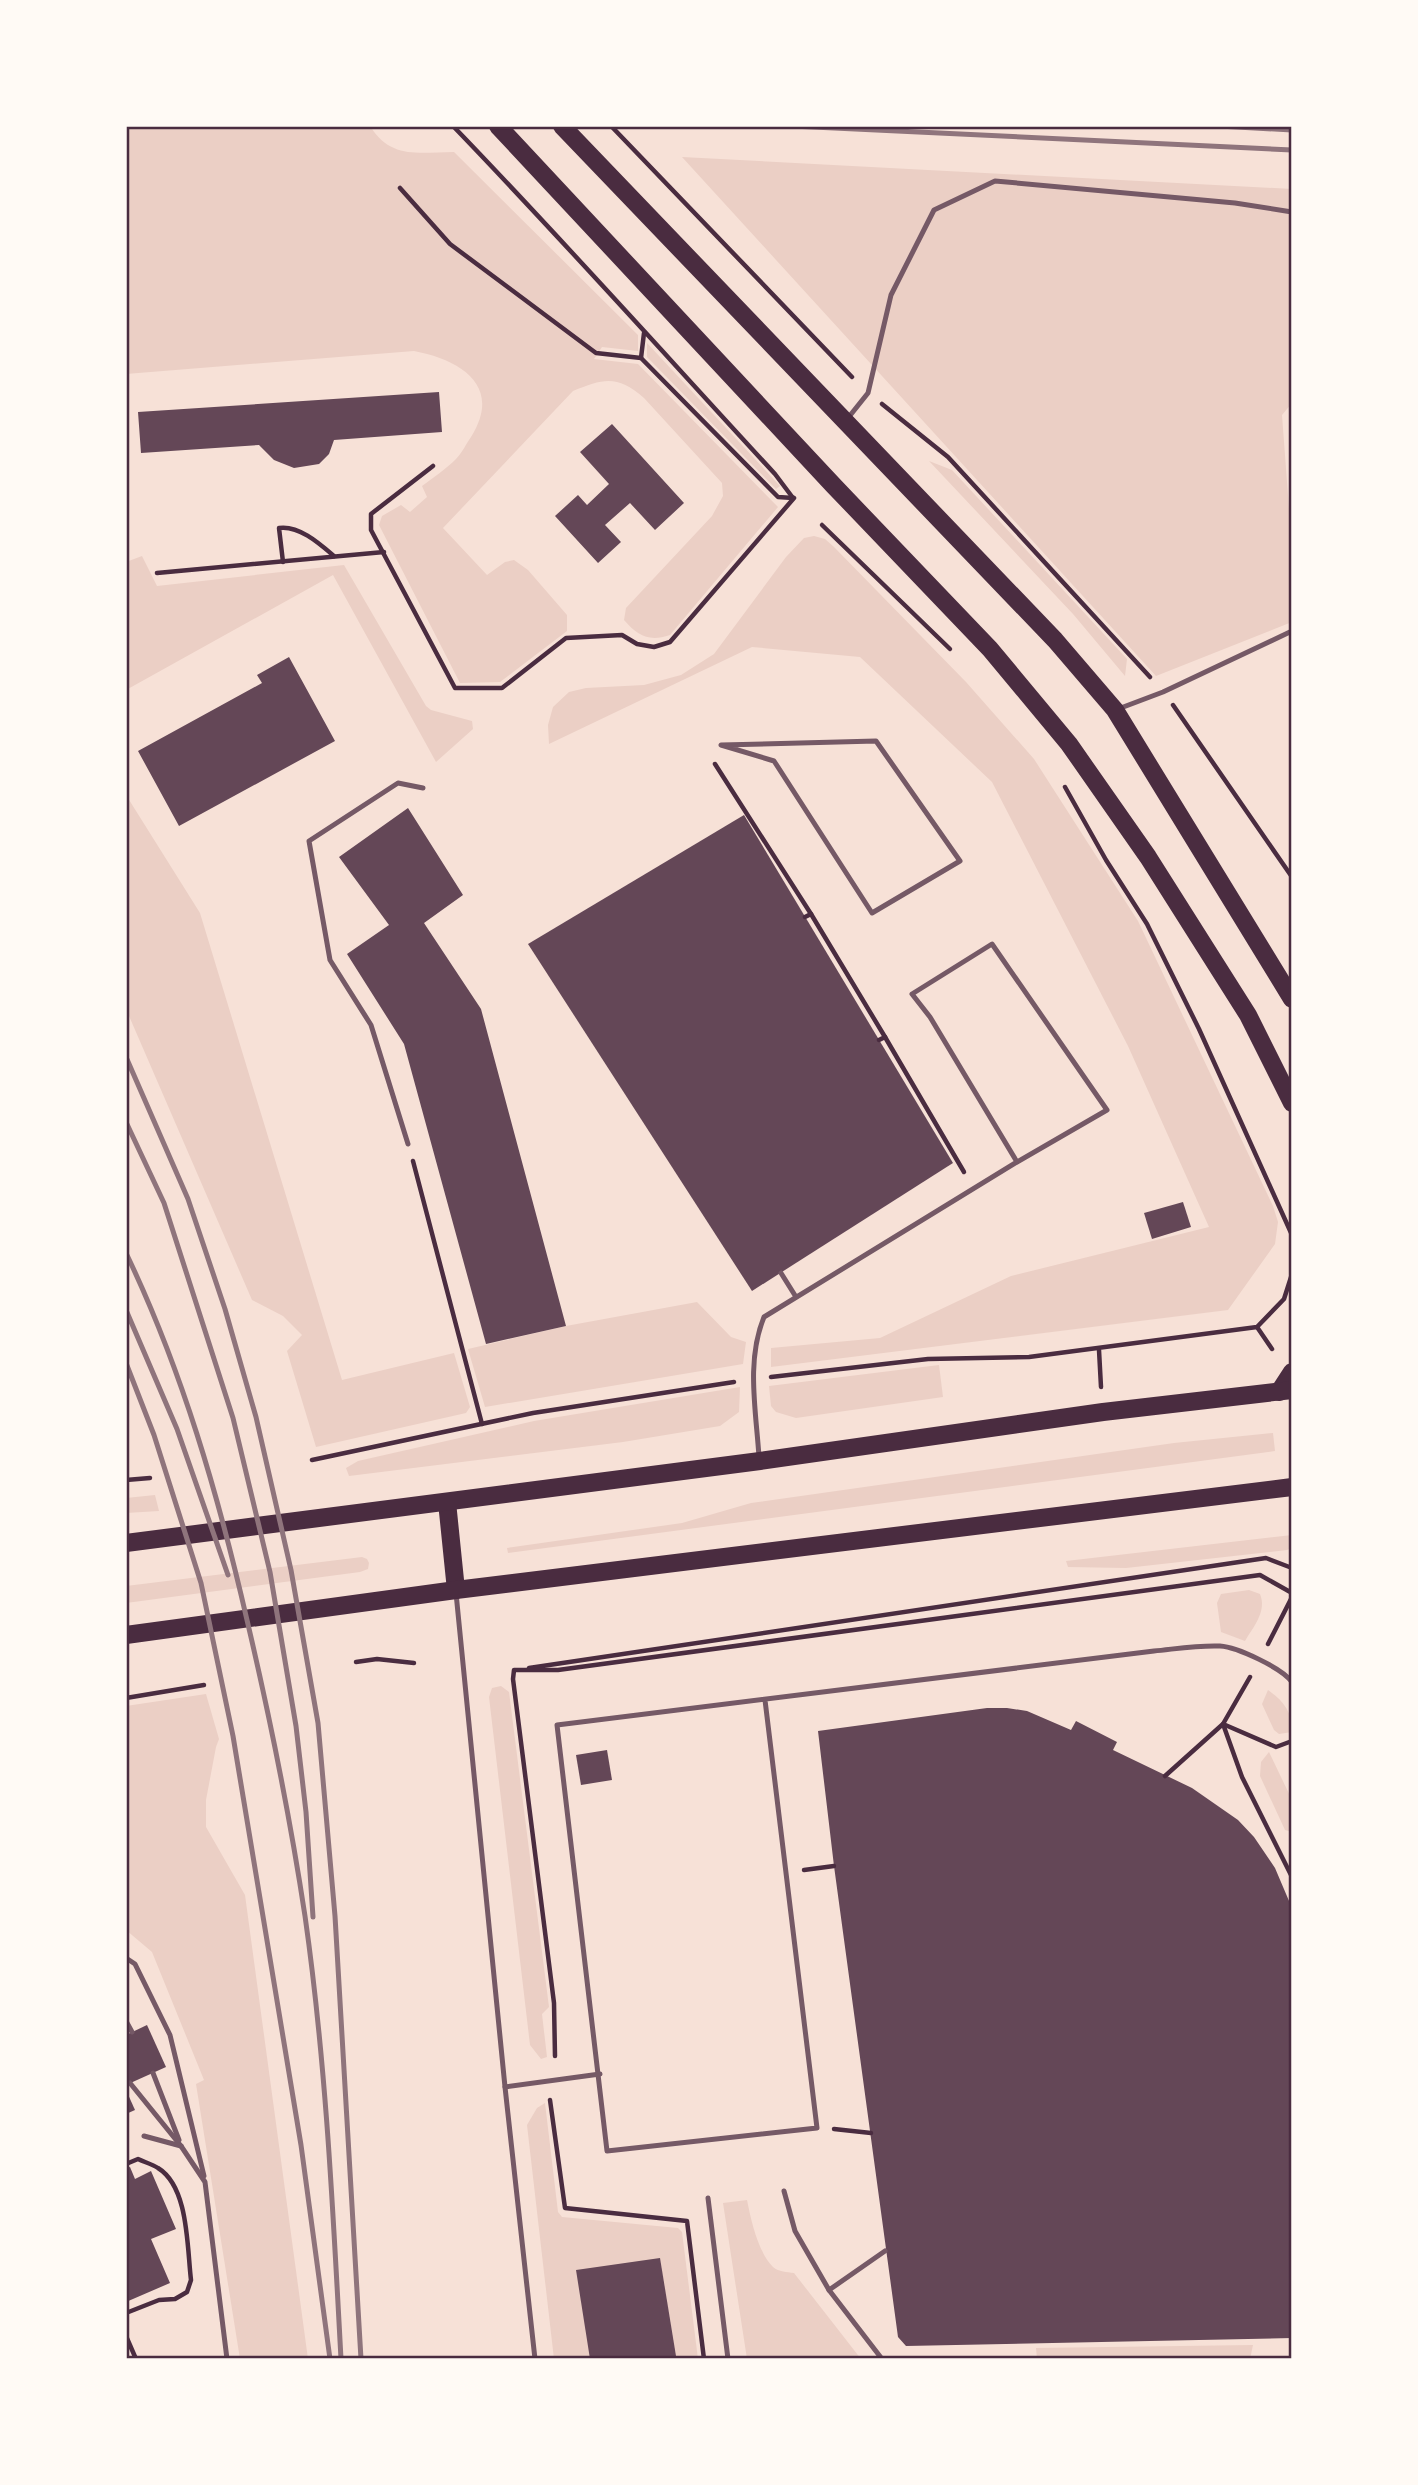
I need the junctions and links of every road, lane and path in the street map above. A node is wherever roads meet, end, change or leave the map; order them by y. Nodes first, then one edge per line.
1 (453, 126) edge
2 (498, 126) edge
3 (562, 126) edge
4 (613, 128) dead end
5 (400, 188) dead end
6 (1292, 212) edge
7 (644, 332) junction
8 (641, 358) junction
9 (868, 393) junction
10 (846, 421) junction
11 (433, 466) dead end
12 (794, 498) junction
13 (822, 525) dead end
14 (384, 552) junction
15 (335, 557) junction
16 (283, 562) junction
17 (158, 573) dead end
18 (1292, 631) edge
19 (960, 658) dead end
20 (1163, 692) junction
21 (1115, 710) junction
22 (721, 745) joint
23 (713, 761) dead end
24 (1060, 778) dead end
25 (423, 788) dead end
26 (1292, 877) edge
27 (811, 914) junction
28 (805, 918) dead end
29 (1291, 997) edge
30 (885, 1037) junction
31 (879, 1040) dead end
32 (1292, 1102) edge
33 (408, 1144) joint
34 (1017, 1162) junction
35 (973, 1189) junction
36 (1292, 1235) edge
37 (781, 1273) dead end
38 (1292, 1274) edge
39 (796, 1297) junction
40 (1257, 1327) junction
41 (1272, 1349) dead end
42 (1099, 1350) junction
43 (1292, 1372) edge
44 (770, 1377) dead end
45 (739, 1381) dead end
46 (1285, 1391) edge
47 (1103, 1412) junction
48 (482, 1424) junction
49 (312, 1460) dead end
50 (760, 1461) junction
51 (150, 1478) dead end
52 (126, 1480) edge
53 (1292, 1487) edge
54 (447, 1502) junction
55 (126, 1543) edge
56 (1292, 1568) edge
57 (456, 1590) junction
58 (126, 1635) edge
59 (356, 1662) dead end
60 (414, 1663) dead end
61 (514, 1670) dead end
62 (1292, 1682) edge
63 (204, 1685) dead end
64 (126, 1698) edge
65 (765, 1700) junction
66 (1223, 1724) junction
67 (1292, 1741) edge
68 (1165, 1776) dead end
69 (834, 1866) dead end
70 (1289, 1866) edge
71 (786, 1872) junction
72 (1292, 1877) edge
73 (126, 1958) edge
74 (126, 2021) edge
75 (132, 2032) dead end
76 (153, 2073) dead end
77 (600, 2074) junction
78 (130, 2083) dead end
79 (505, 2087) junction
80 (550, 2099) dead end
81 (817, 2128) junction
82 (871, 2133) dead end
83 (144, 2136) dead end
84 (181, 2146) junction
85 (126, 2164) edge
86 (205, 2182) junction
87 (784, 2191) dead end
88 (708, 2198) dead end
89 (886, 2251) dead end
90 (829, 2290) junction
91 (126, 2313) edge
92 (126, 2336) edge
93 (136, 2359) edge
94 (227, 2359) edge
95 (536, 2359) edge
96 (704, 2359) edge
97 (728, 2359) edge
98 (882, 2359) edge

1 - 7 path
2 - 32 main road
3 - 10 main road
4 - 9 path
5 - 8 path
6 - 9 lane
7 - 8 path
7 - 12 path
8 - 12 path
9 - 10 lane
9 - 20 path
10 - 21 main road
11 - 14 path
12 - 14 path
13 - 19 path
14 - 15 path
15 - 16 path
15 - 16 path
16 - 17 path
18 - 20 lane
20 - 21 lane
20 - 26 path
21 - 29 main road
22 - 22 lane
23 - 27 path
24 - 36 path
25 - 33 lane
27 - 28 path
27 - 30 path
30 - 31 path
30 - 35 path
33 - 48 path
34 - 34 lane
34 - 35 lane
35 - 39 lane
37 - 39 lane
38 - 40 path
39 - 50 lane
40 - 41 path
40 - 42 path
42 - 44 path
42 - 47 path
43 - 46 main road
45 - 48 path
46 - 47 main road
47 - 50 main road
48 - 49 path
50 - 54 main road
51 - 52 path
53 - 57 main road
54 - 55 main road
54 - 57 main road
56 - 61 path
57 - 58 main road
57 - 79 lane
59 - 60 path
62 - 65 lane
63 - 64 path
65 - 71 lane
65 - 77 lane
66 - 67 path
66 - 68 path
66 - 70 path
69 - 71 path
70 - 72 path
71 - 81 lane
73 - 86 lane
74 - 75 lane
76 - 84 lane
77 - 79 lane
77 - 81 lane
78 - 84 lane
79 - 95 lane
80 - 96 path
81 - 82 path
83 - 84 lane
84 - 86 lane
85 - 91 path
86 - 94 lane
87 - 90 lane
88 - 97 lane
89 - 90 lane
90 - 98 lane
92 - 93 path

